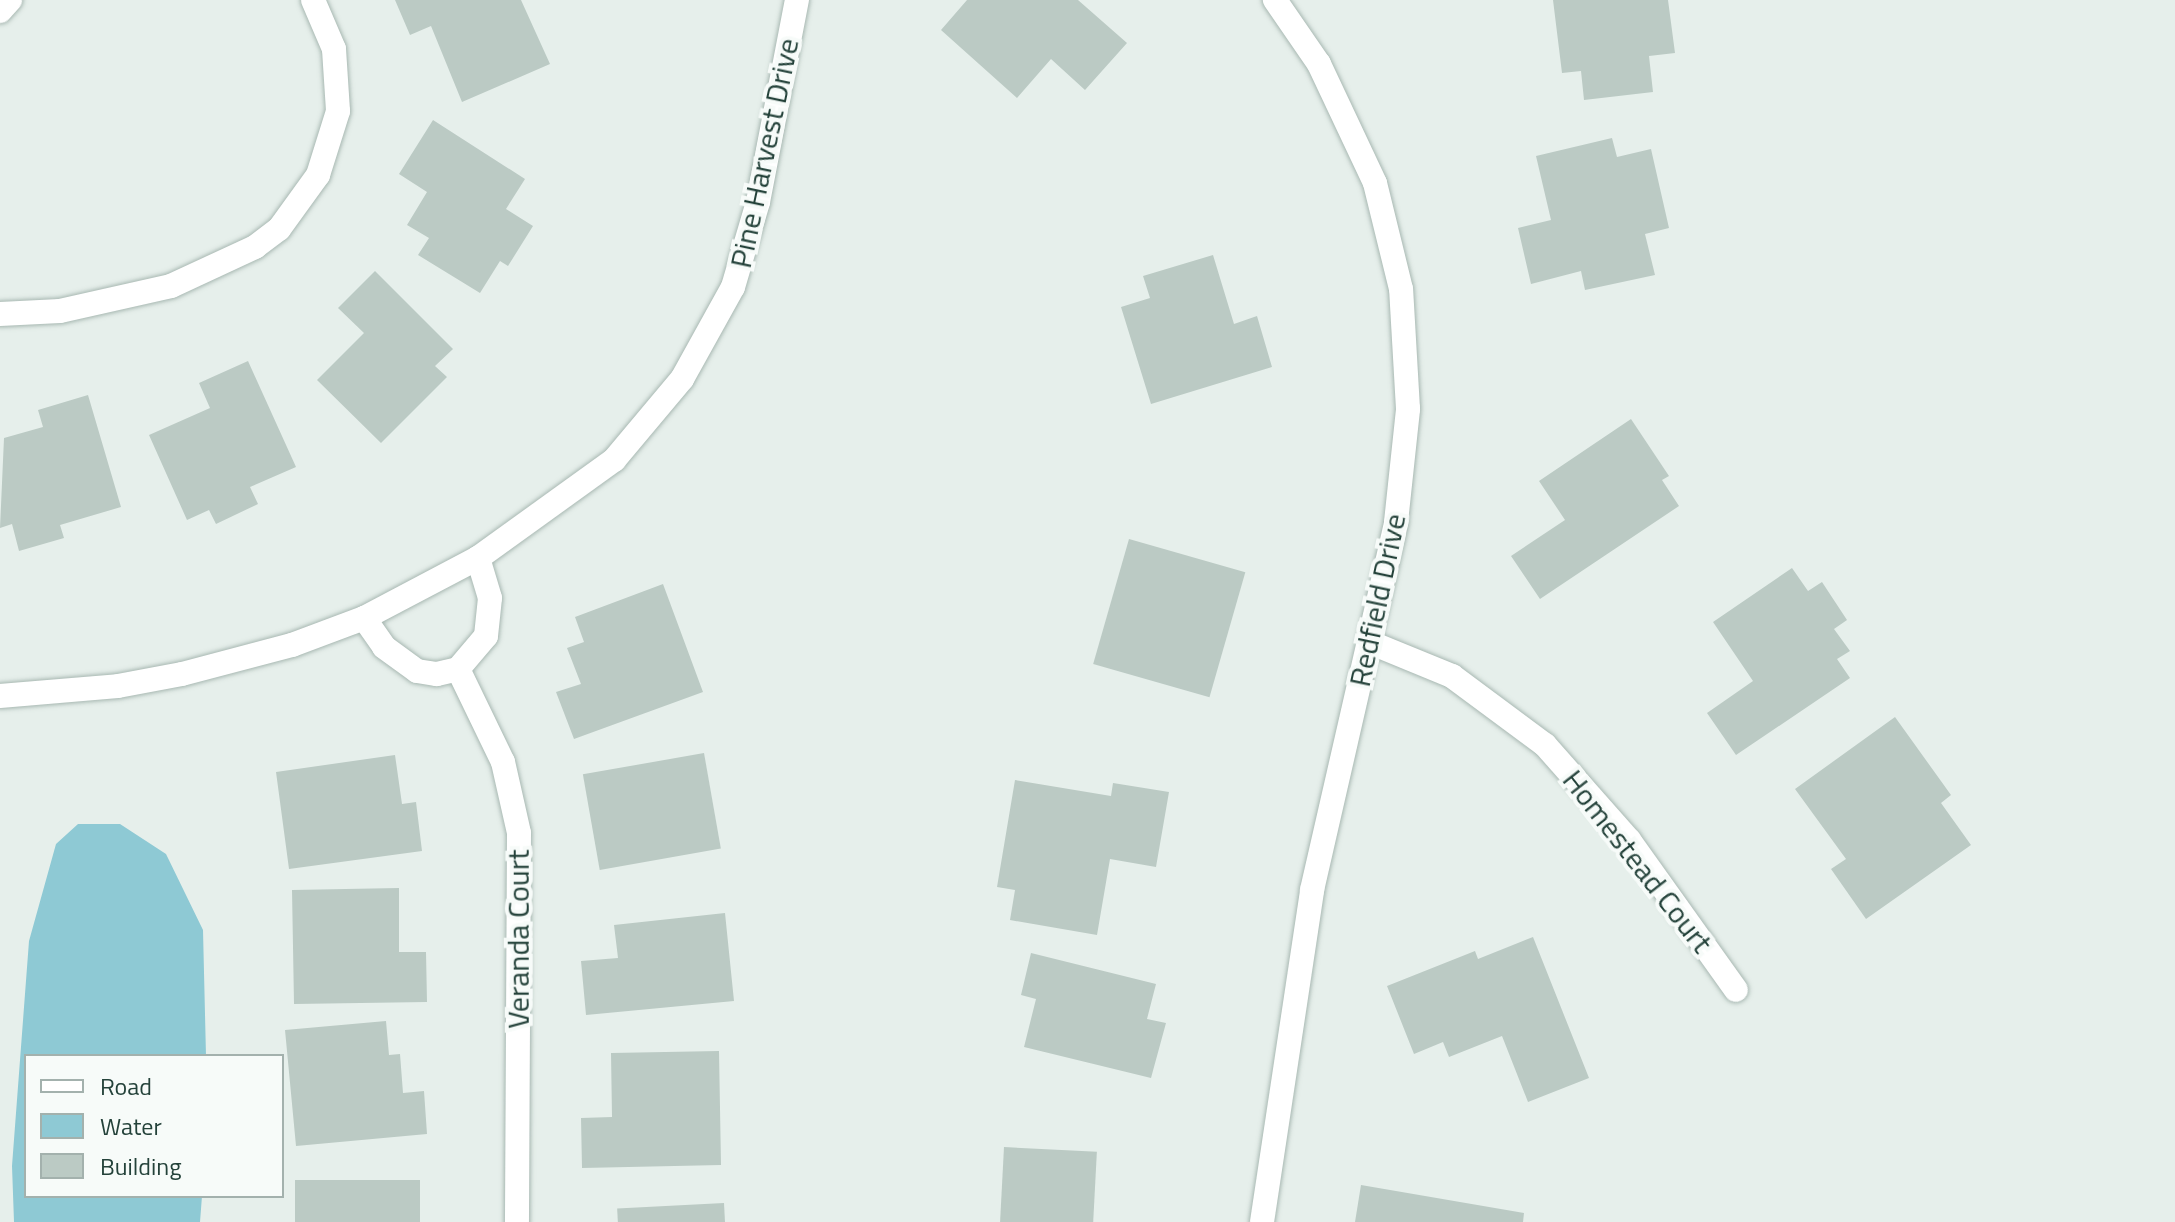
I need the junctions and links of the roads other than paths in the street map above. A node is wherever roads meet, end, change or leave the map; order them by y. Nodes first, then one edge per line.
1 (10, 0) edge
2 (313, 0) edge
3 (797, 0) edge
4 (1275, 0) edge
5 (0, 11) edge
6 (0, 314) edge
7 (478, 558) junction
8 (364, 618) junction
9 (1369, 642) junction
10 (458, 669) junction
11 (0, 696) edge
12 (1736, 990) dead end
13 (517, 1222) edge
14 (1262, 1222) edge

1 - 5 street
2 - 6 street
3 - 7 street, Pine Harvest Drive
4 - 9 street, Redfield Drive
7 - 8 street, Pine Harvest Drive
7 - 10 street
8 - 10 street
8 - 11 street, Pine Harvest Drive
9 - 12 street, Homestead Court
9 - 14 street, Redfield Drive
10 - 13 street, Veranda Court

